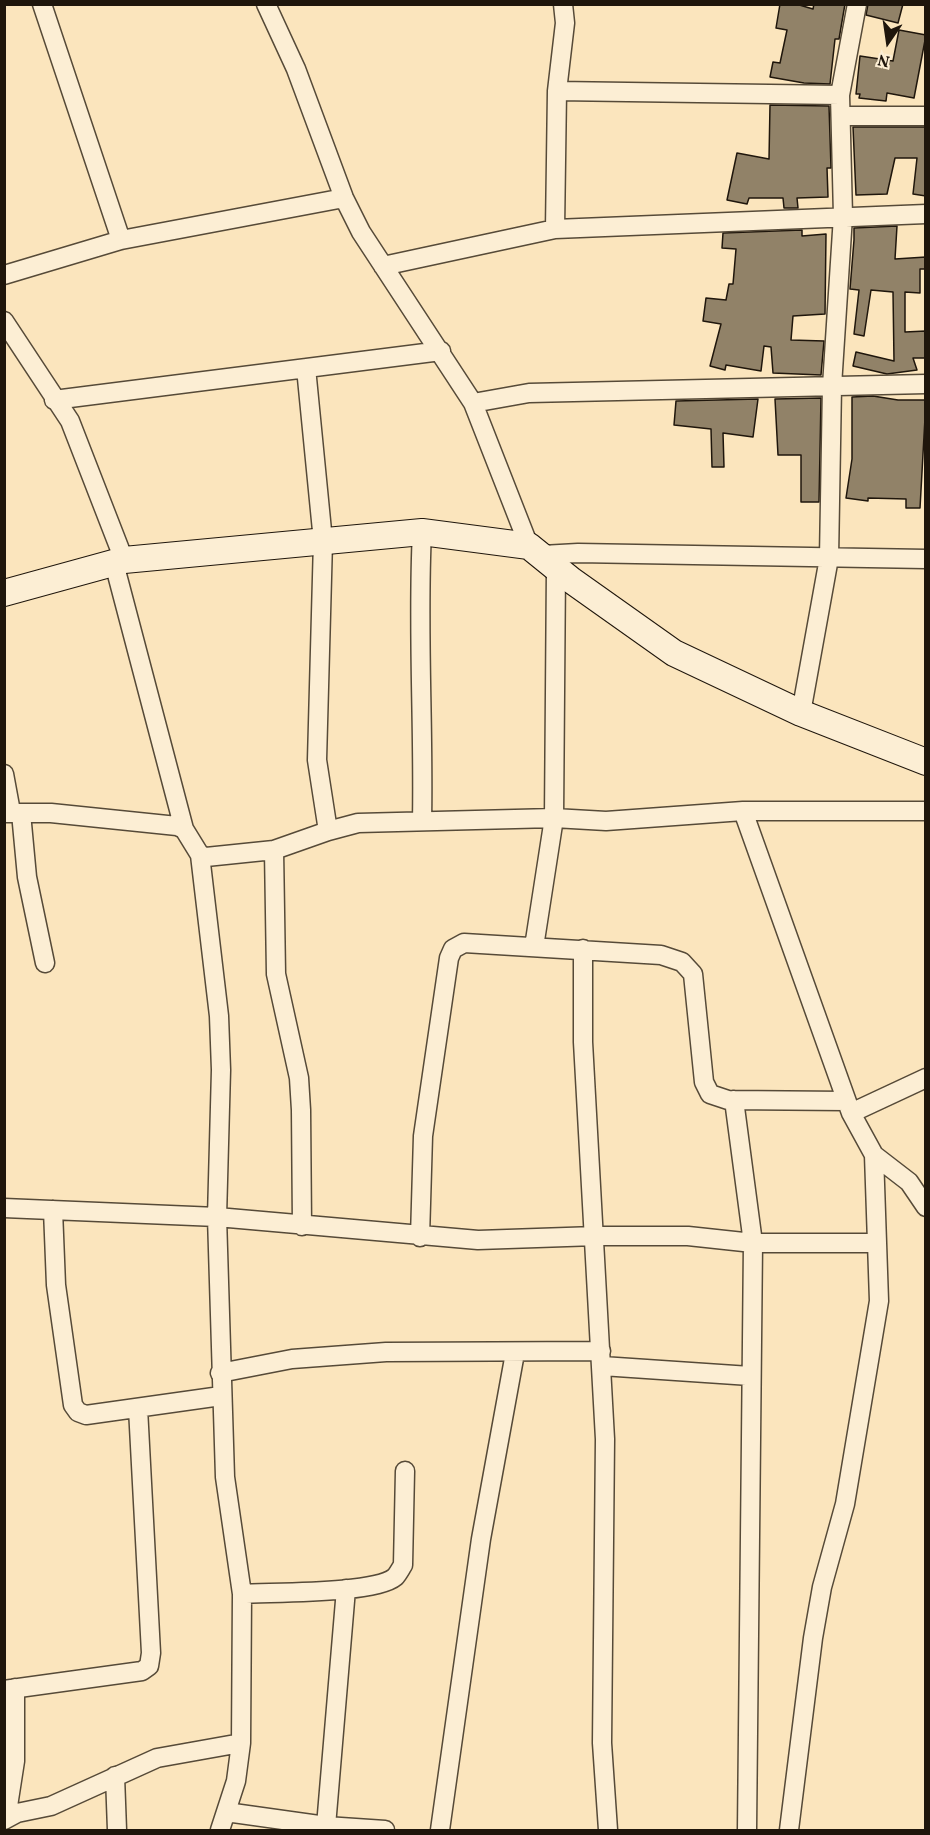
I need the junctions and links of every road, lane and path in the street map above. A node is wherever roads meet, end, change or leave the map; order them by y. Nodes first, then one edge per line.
1 (42, 4) edge
2 (266, 4) edge
3 (563, 4) edge
4 (857, 4) edge
5 (557, 91) junction
6 (840, 95) junction
7 (841, 116) junction
8 (926, 116) edge
9 (344, 198) junction
10 (926, 214) edge
11 (843, 216) junction
12 (555, 229) junction
13 (121, 240) junction
14 (383, 266) junction
15 (4, 275) edge
16 (4, 321) edge
17 (441, 351) junction
18 (306, 368) junction
19 (926, 384) edge
20 (832, 386) junction
21 (54, 400) junction
22 (473, 403) junction
23 (422, 532) junction
24 (323, 541) junction
25 (542, 556) junction
26 (829, 558) junction
27 (926, 559) edge
28 (119, 562) junction
29 (4, 593) edge
30 (801, 713) junction
31 (926, 762) edge
32 (4, 774) edge
33 (743, 811) junction
34 (926, 811) edge
35 (12, 813) edge
36 (554, 818) junction
37 (422, 821) junction
38 (184, 829) junction
39 (328, 831) junction
40 (274, 850) junction
41 (200, 855) junction
42 (534, 947) junction
43 (583, 949) junction
44 (45, 963) dead end
45 (926, 1078) edge
46 (734, 1100) junction
47 (848, 1107) junction
48 (874, 1155) junction
49 (926, 1207) edge
50 (4, 1208) edge
51 (53, 1210) junction
52 (217, 1217) junction
53 (302, 1226) junction
54 (596, 1236) junction
55 (420, 1237) junction
56 (877, 1243) junction
57 (753, 1244) junction
58 (514, 1353) junction
59 (601, 1359) junction
60 (220, 1373) junction
61 (750, 1376) junction
62 (221, 1396) junction
63 (138, 1408) junction
64 (405, 1471) dead end
65 (346, 1589) junction
66 (242, 1594) junction
67 (10, 1689) edge
68 (241, 1743) junction
69 (115, 1776) junction
70 (226, 1812) junction
71 (5, 1820) edge
72 (334, 1828) edge
73 (117, 1830) edge
74 (220, 1830) edge
75 (386, 1830) edge
76 (440, 1830) edge
77 (608, 1830) edge
78 (747, 1830) edge
79 (789, 1830) edge

1 - 13 street
2 - 9 street
3 - 5 street
4 - 6 street
5 - 6 street
5 - 12 street
6 - 7 street
7 - 8 street
7 - 11 street
9 - 13 street
9 - 14 street
10 - 11 street
11 - 12 street
11 - 20 street
12 - 14 street
13 - 15 street
14 - 17 street
16 - 21 street
17 - 18 street
17 - 22 street
18 - 21 street
18 - 24 street
19 - 20 street
20 - 22 street
20 - 26 street
21 - 28 street
22 - 25 street
23 - 24 street
23 - 25 street
23 - 37 street
24 - 28 street
24 - 39 street
25 - 26 street
25 - 30 street
25 - 36 street
26 - 27 street
26 - 30 street
28 - 29 street
28 - 38 street
30 - 31 street
32 - 35 street
33 - 34 street
33 - 36 street
33 - 47 street
35 - 38 street
35 - 44 street
36 - 37 street
36 - 42 street
37 - 39 street
38 - 41 street
39 - 40 street
40 - 41 street
40 - 53 street
41 - 52 street
42 - 43 street
42 - 55 street
43 - 46 street
43 - 54 street
45 - 47 street
46 - 47 street
46 - 57 street
47 - 48 street
48 - 49 street
48 - 56 street
50 - 51 street
51 - 52 street
51 - 63 street
52 - 53 street
52 - 60 street
53 - 55 street
54 - 55 street
54 - 57 street
54 - 59 street
56 - 57 street
56 - 79 street
57 - 61 street
58 - 59 street
58 - 60 street
58 - 76 street
59 - 61 street
59 - 77 street
60 - 62 street
61 - 78 street
62 - 63 street
62 - 66 street
63 - 67 street
64 - 65 street
65 - 66 street
65 - 72 street
66 - 68 street
67 - 71 street
68 - 69 street
68 - 70 street
69 - 71 street
69 - 73 street
70 - 72 street
70 - 74 street
72 - 75 street

